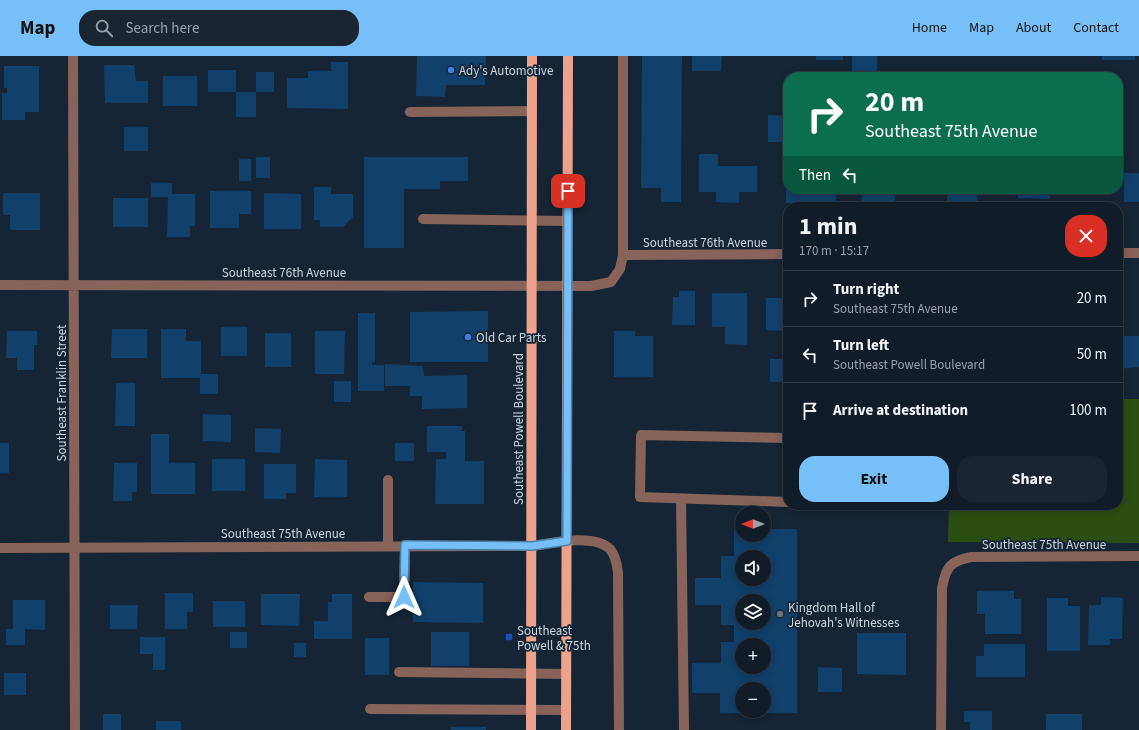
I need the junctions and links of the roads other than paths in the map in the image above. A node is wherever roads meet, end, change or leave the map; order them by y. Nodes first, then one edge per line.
1 (73, 56) edge
2 (532, 56) edge
3 (568, 56) edge
4 (623, 56) edge
5 (532, 111) junction
6 (410, 112) dead end
7 (423, 219) dead end
8 (532, 220) junction
9 (568, 221) junction
10 (1123, 253) edge
11 (1139, 253) edge
12 (783, 254) edge
13 (623, 255) junction
14 (0, 285) edge
15 (74, 285) junction
16 (568, 285) junction
17 (532, 286) junction
18 (783, 438) edge
19 (388, 480) dead end
20 (681, 499) junction
21 (783, 502) edge
22 (567, 541) junction
23 (388, 545) junction
24 (405, 545) junction
25 (532, 546) junction
26 (0, 548) edge
27 (74, 548) junction
28 (1139, 556) edge
29 (369, 597) dead end
30 (399, 672) dead end
31 (531, 674) junction
32 (566, 674) junction
33 (370, 709) dead end
34 (531, 710) junction
35 (566, 710) junction
36 (75, 730) edge
37 (531, 730) edge
38 (566, 730) edge
39 (619, 730) edge
40 (684, 730) edge
41 (941, 730) edge

1 - 15 street, Southeast Franklin Street
2 - 5 main road, Southeast Powell Boulevard
3 - 9 main road
4 - 13 street
5 - 6 street
5 - 8 main road, Southeast Powell Boulevard
7 - 8 street
8 - 9 street
8 - 17 main road, Southeast Powell Boulevard
9 - 16 main road
10 - 11 street
12 - 13 street, Southeast 76th Avenue
13 - 16 street, Southeast 76th Avenue
14 - 15 street, Southeast 76th Avenue
15 - 17 street, Southeast 76th Avenue
15 - 27 street, Southeast Franklin Street
16 - 17 street, Southeast 76th Avenue
16 - 22 main road
17 - 25 main road, Southeast Powell Boulevard
18 - 20 street
19 - 23 street
20 - 21 street
20 - 40 street
22 - 25 street, Southeast 75th Avenue
22 - 32 main road
22 - 39 street, Southeast 75th Avenue
23 - 24 street, Southeast 75th Avenue
23 - 27 street, Southeast 75th Avenue
24 - 25 street, Southeast 75th Avenue
24 - 29 street
25 - 31 main road, Southeast Powell Boulevard
26 - 27 street, Southeast 75th Avenue
27 - 36 street, Southeast Franklin Street
28 - 41 street, Southeast 75th Avenue
30 - 31 street
31 - 32 street
31 - 34 main road, Southeast Powell Boulevard
32 - 35 main road
33 - 34 street
34 - 35 street
34 - 37 main road, Southeast Powell Boulevard
35 - 38 main road

